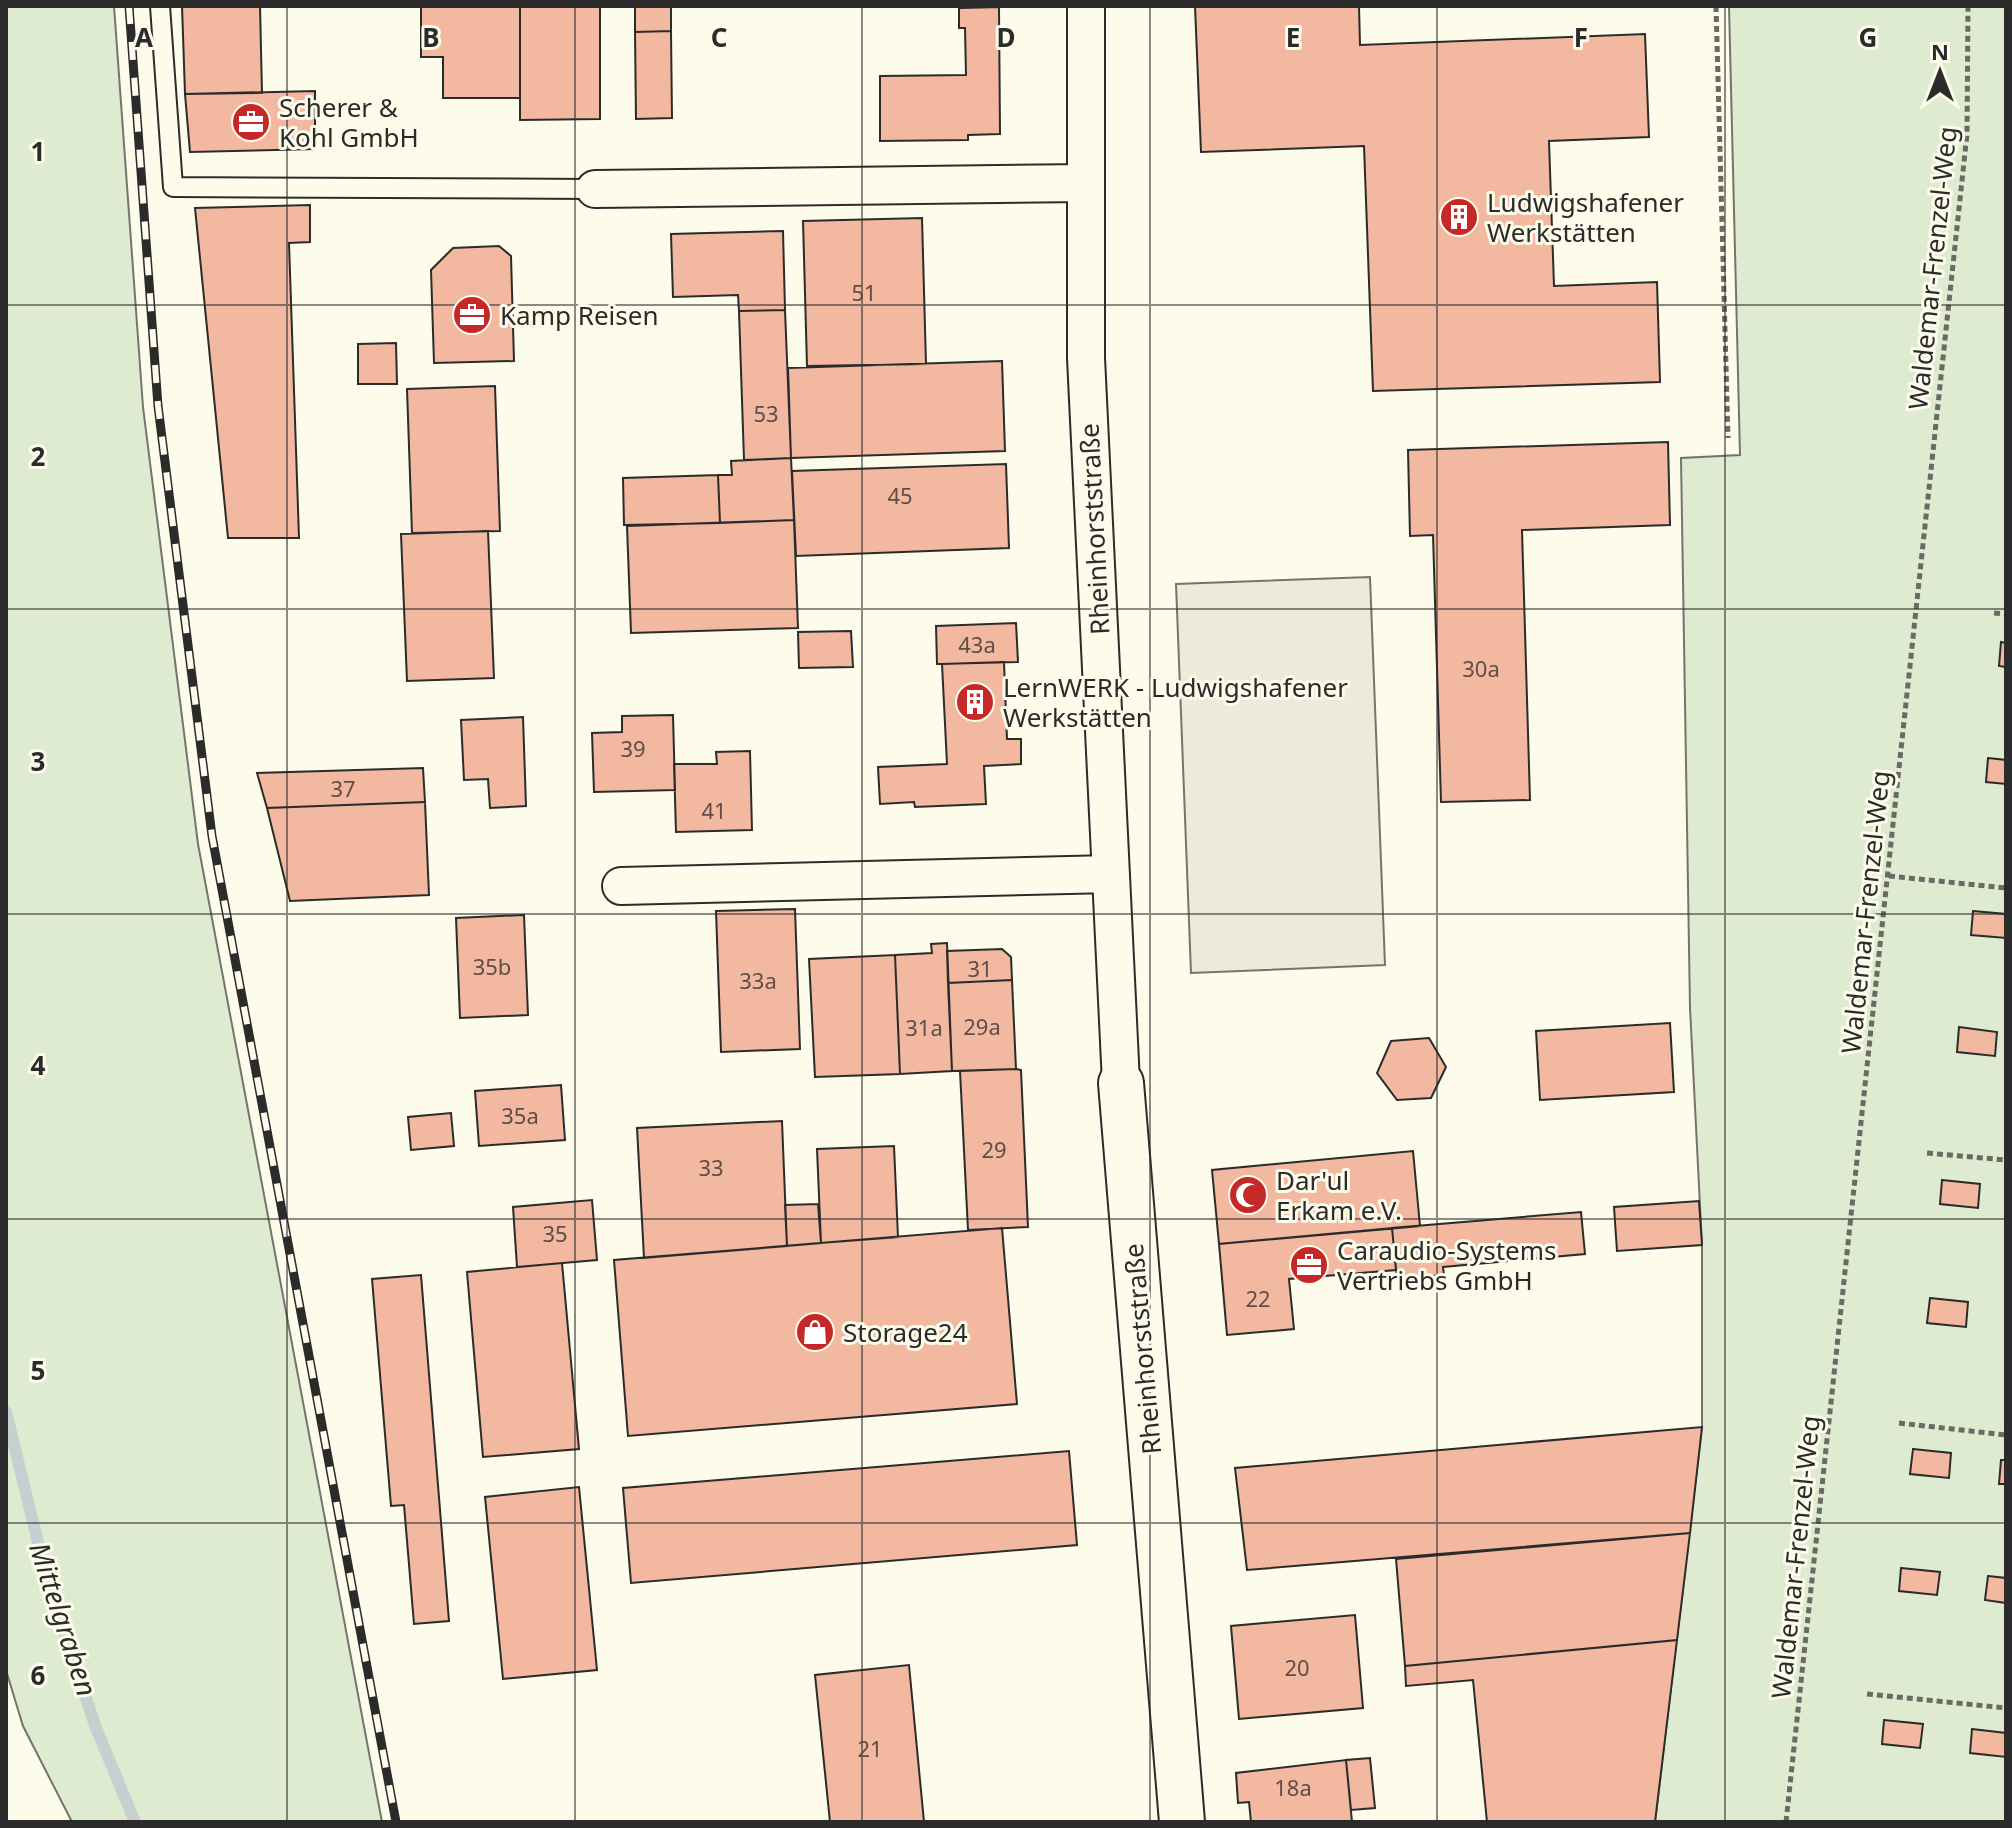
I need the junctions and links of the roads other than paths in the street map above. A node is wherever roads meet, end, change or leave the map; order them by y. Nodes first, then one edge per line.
1 (160, 6) edge
2 (1086, 6) edge
3 (1086, 183) junction
4 (595, 189) joint
5 (1111, 874) junction
6 (621, 886) dead end
7 (1121, 1083) joint
8 (1182, 1822) edge

1 - 4 lane
2 - 3 street, Rheinhorststraße
3 - 4 street
3 - 5 street, Rheinhorststraße
5 - 6 street
5 - 7 street, Rheinhorststraße
7 - 8 street, Rheinhorststraße

